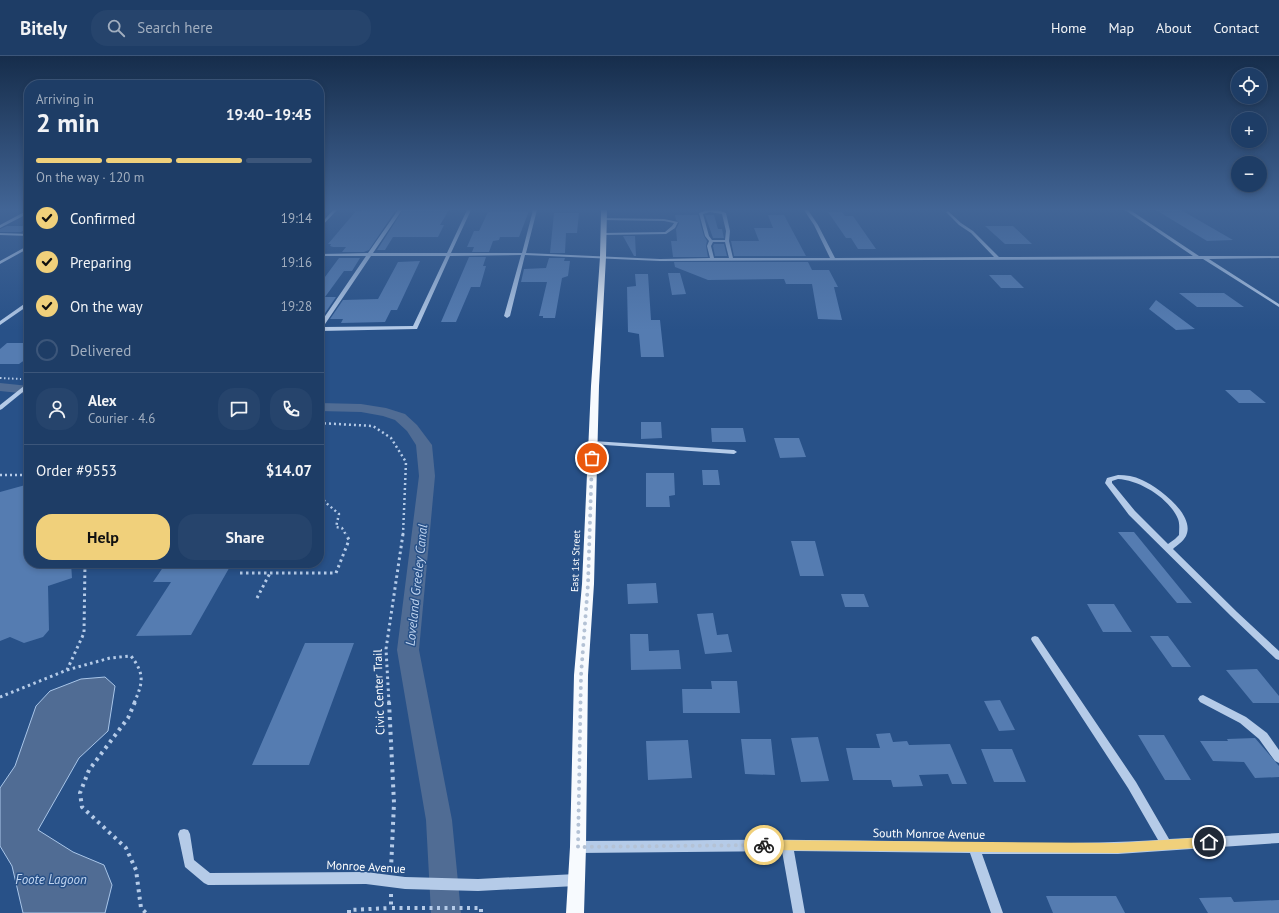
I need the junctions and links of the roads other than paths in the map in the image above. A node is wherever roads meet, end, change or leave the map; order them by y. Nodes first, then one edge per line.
1 (22, 250) edge
2 (372, 250) edge
3 (451, 250) edge
4 (525, 250) edge
5 (603, 250) edge
6 (711, 250) edge
7 (729, 250) edge
8 (828, 250) edge
9 (989, 250) edge
10 (1187, 250) edge
11 (369, 254) junction
12 (449, 254) junction
13 (524, 254) junction
14 (324, 255) edge
15 (603, 257) junction
16 (1279, 257) edge
17 (997, 258) junction
18 (1199, 258) junction
19 (1205, 258) junction
20 (712, 259) junction
21 (731, 259) junction
22 (833, 259) junction
23 (0, 263) edge
24 (24, 306) edge
25 (1279, 306) edge
26 (508, 316) dead end
27 (324, 322) edge
28 (0, 323) edge
29 (324, 329) edge
30 (24, 388) edge
31 (0, 408) edge
32 (593, 443) junction
33 (734, 452) dead end
34 (1168, 548) junction
35 (1035, 639) dead end
36 (1279, 656) edge
37 (1203, 699) dead end
38 (1279, 758) edge
39 (184, 834) dead end
40 (1279, 838) edge
41 (1166, 844) junction
42 (787, 845) junction
43 (578, 847) junction
44 (974, 848) junction
45 (576, 880) junction
46 (575, 913) edge
47 (799, 913) edge
48 (997, 913) edge

1 - 23 street
2 - 11 street
3 - 12 street
4 - 13 street
5 - 15 main road, East 1st Street
6 - 20 street
7 - 21 street
8 - 22 street
9 - 17 street
10 - 18 street
11 - 12 street
11 - 14 street
11 - 27 street
12 - 13 street
12 - 29 street
13 - 15 street
13 - 26 street
15 - 20 street
15 - 32 main road, East 1st Street
16 - 19 street
17 - 18 street
17 - 22 street
18 - 19 street
19 - 25 street
20 - 21 street
21 - 22 street
24 - 28 street
30 - 31 street
32 - 33 street
32 - 43 main road, East 1st Street
34 - 34 street
34 - 36 street
35 - 41 street
37 - 38 street
39 - 45 street, Monroe Avenue
40 - 41 street, South Monroe Avenue
41 - 44 street, South Monroe Avenue
42 - 43 street, South Monroe Avenue
42 - 44 street, South Monroe Avenue
42 - 47 street
43 - 45 main road, East 1st Street
44 - 48 street
45 - 46 main road, East 1st Street

